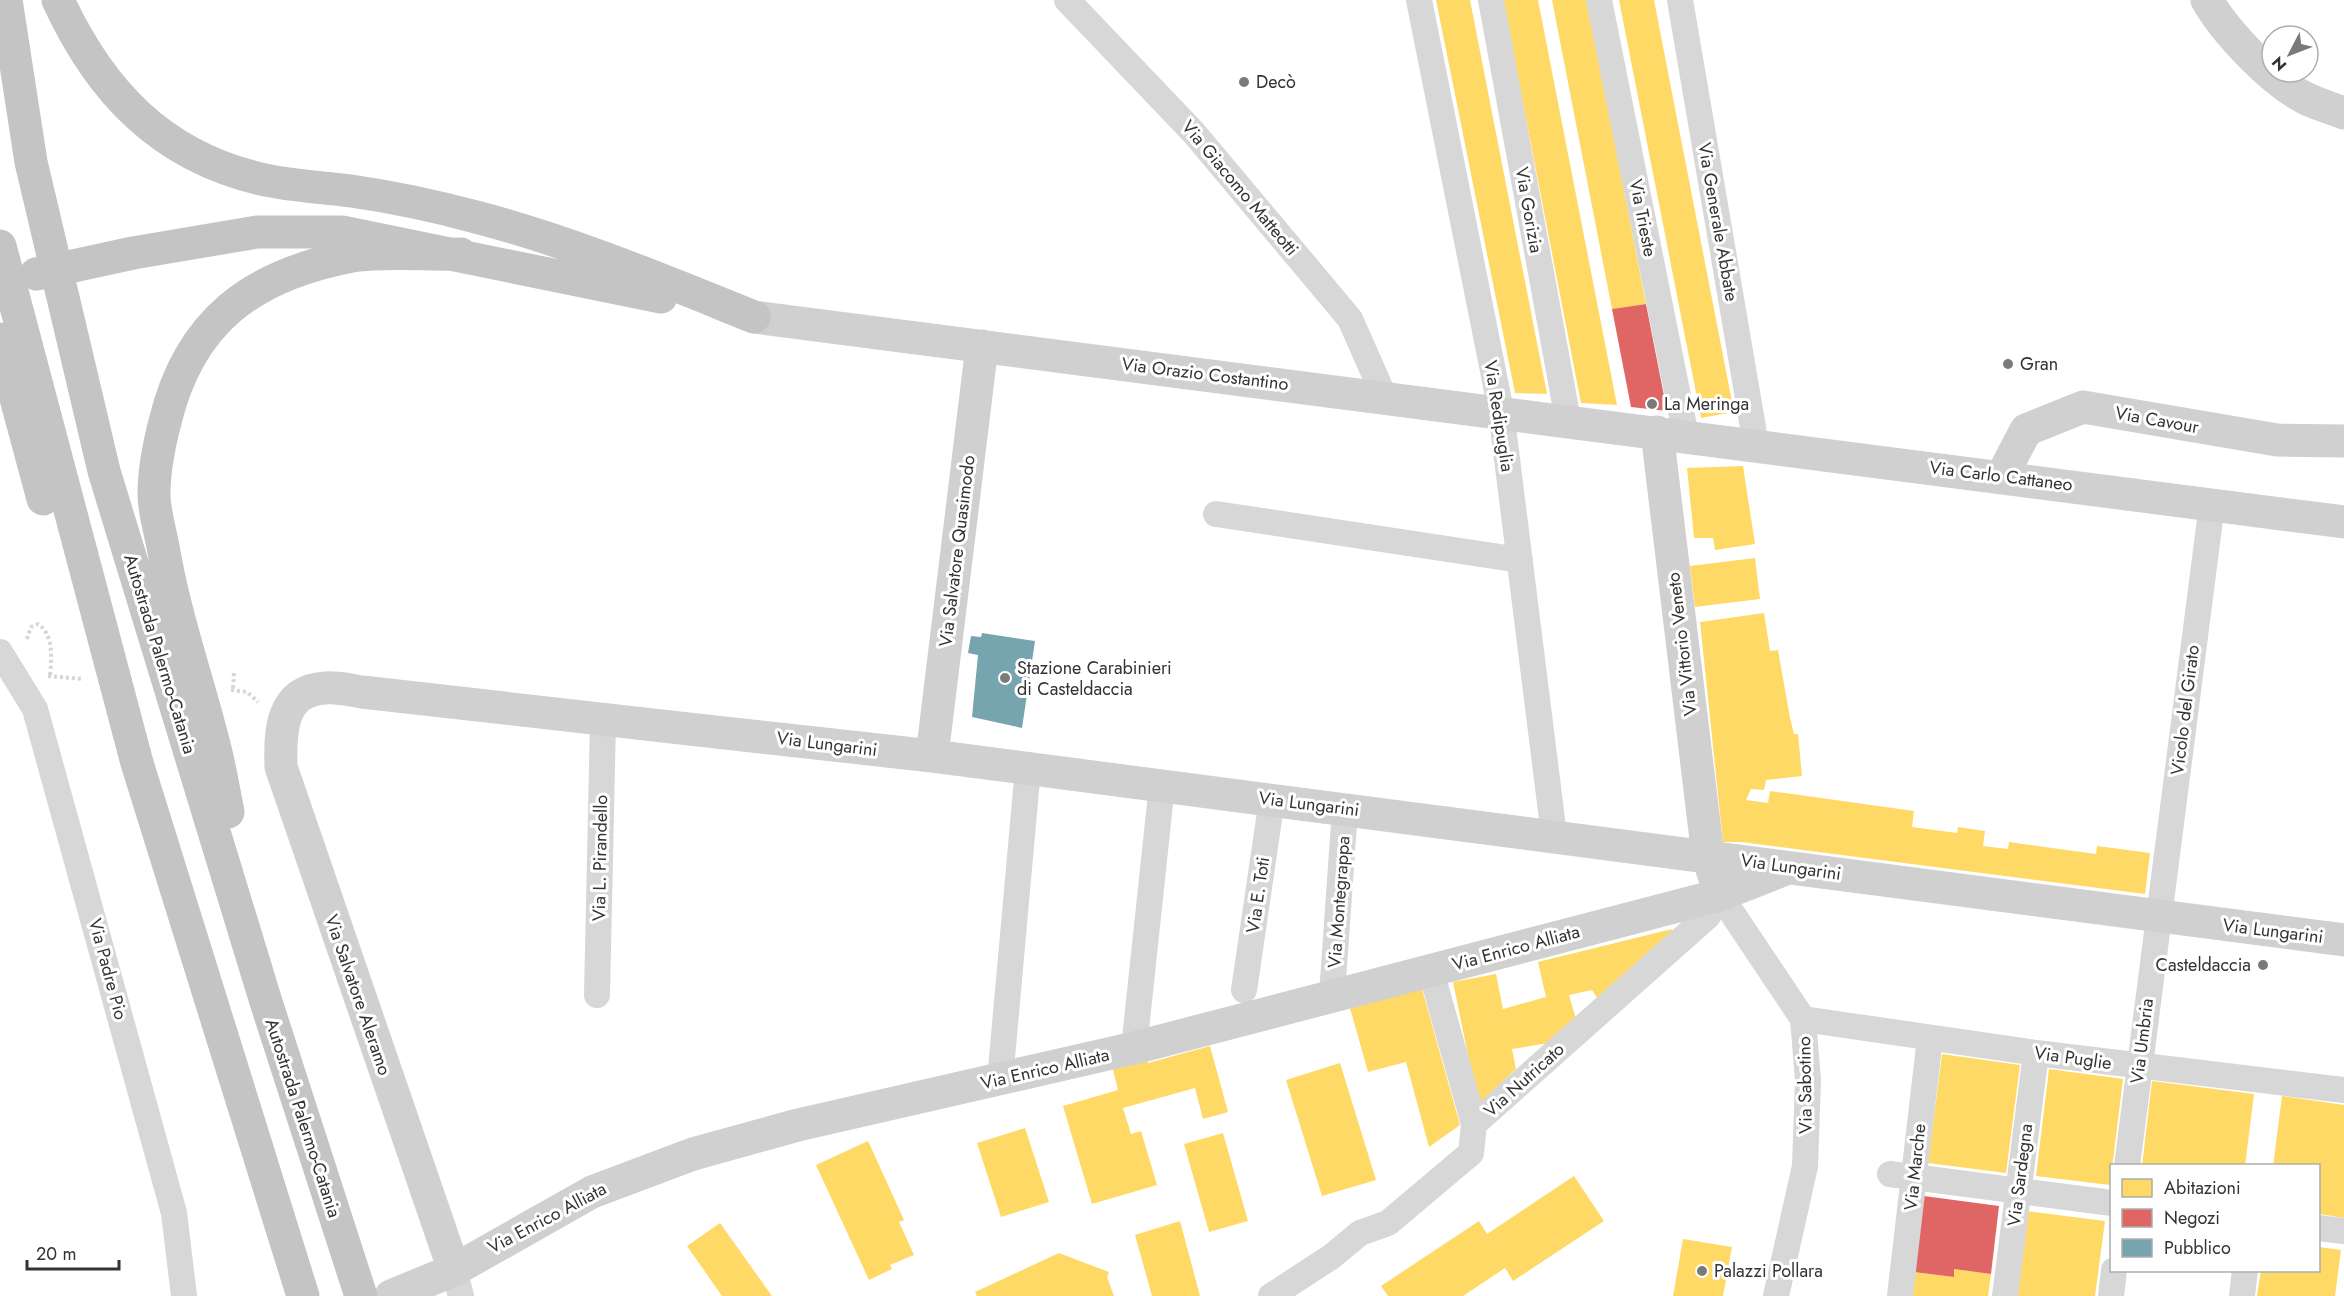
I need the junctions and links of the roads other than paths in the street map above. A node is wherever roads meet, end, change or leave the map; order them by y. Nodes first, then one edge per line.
1 (6, 0) edge
2 (58, 0) edge
3 (1067, 0) edge
4 (1419, 0) edge
5 (1491, 0) edge
6 (1599, 0) edge
7 (1680, 0) edge
8 (2207, 0) edge
9 (2344, 113) edge
10 (0, 246) edge
11 (460, 254) junction
12 (0, 282) edge
13 (754, 317) junction
14 (0, 339) edge
15 (982, 346) junction
16 (1384, 396) junction
17 (1501, 411) junction
18 (1568, 420) junction
19 (1672, 434) junction
20 (2344, 441) edge
21 (1756, 445) junction
22 (2002, 476) junction
23 (2211, 504) junction
24 (1216, 514) dead end
25 (2344, 522) edge
26 (1520, 560) junction
27 (0, 652) edge
28 (284, 717) joint
29 (603, 721) junction
30 (932, 756) junction
31 (1028, 768) junction
32 (1162, 785) junction
33 (1272, 800) junction
34 (1345, 809) junction
35 (1554, 835) junction
36 (1708, 856) junction
37 (1790, 867) junction
38 (1720, 895) junction
39 (2158, 917) junction
40 (2344, 940) edge
41 (1431, 971) junction
42 (1244, 990) dead end
43 (597, 995) dead end
44 (1332, 995) junction
45 (266, 1002) junction
46 (1803, 1019) junction
47 (1930, 1038) junction
48 (1134, 1048) junction
49 (2036, 1053) junction
50 (2139, 1067) junction
51 (1000, 1080) junction
52 (2344, 1090) edge
53 (1474, 1124) junction
54 (2127, 1164) edge
55 (1902, 1176) junction
56 (2018, 1192) junction
57 (2110, 1203) edge
58 (280, 1222) junction
59 (2320, 1228) edge
60 (2344, 1231) edge
61 (2114, 1272) edge
62 (2245, 1272) edge
63 (457, 1283) edge
64 (184, 1296) edge
65 (303, 1296) edge
66 (361, 1296) edge
67 (391, 1296) edge
68 (1271, 1296) edge
69 (1776, 1296) edge
70 (1900, 1296) edge
71 (2005, 1296) edge
72 (2111, 1296) edge
73 (2242, 1296) edge

1 - 45 highway, Autostrada Palermo-Catania
2 - 13 highway
3 - 16 street, Via Giacomo Matteotti
4 - 17 street, Via Redipuglia
5 - 18 street, Via Gorizia
6 - 19 street, Via Trieste
7 - 21 street, Via Generale Abbate
8 - 9 street
10 - 58 highway
11 - 12 highway
11 - 13 highway
11 - 45 highway
13 - 15 street, Via Orazio Costantino
14 - 58 highway
15 - 16 street, Via Orazio Costantino
15 - 30 street, Via Salvatore Quasimodo
16 - 17 street, Via Orazio Costantino
17 - 18 street, Via Orazio Costantino
17 - 26 street, Via Redipuglia
18 - 19 street, Via Orazio Costantino
19 - 21 street, Via Carlo Cattaneo
19 - 36 street, Via Vittorio Veneto
20 - 22 street, Via Cavour
21 - 22 street, Via Carlo Cattaneo
22 - 23 street, Via Carlo Cattaneo
23 - 25 street, Via Carlo Cattaneo
23 - 39 street, Vicolo del Girato
24 - 26 street
26 - 35 street, Via Redipuglia
27 - 64 street, Via Padre Pio
28 - 29 street, Via Lungarini
28 - 63 street, Via Salvatore Aleramo
29 - 30 street, Via Lungarini
29 - 43 street, Via L. Pirandello
30 - 31 street, Via Lungarini
31 - 32 street, Via Lungarini
31 - 51 street
32 - 33 street, Via Lungarini
32 - 48 street
33 - 34 street, Via Lungarini
33 - 42 street, Via E. Toti
34 - 35 street, Via Lungarini
34 - 44 street, Via Montegrappa
35 - 36 street, Via Lungarini
36 - 37 street, Via Lungarini
36 - 38 street, Via Vittorio Veneto
37 - 38 street, Via Enrico Alliata
37 - 39 street, Via Lungarini
38 - 41 street, Via Enrico Alliata
38 - 46 street, Via Sabotino
38 - 53 street, Via Nutricato
39 - 40 street, Via Lungarini
39 - 50 street, Via Umbria
41 - 44 street, Via Enrico Alliata
41 - 53 street
44 - 48 street, Via Enrico Alliata
45 - 66 highway, Autostrada Palermo-Catania
46 - 47 street, Via Puglie
46 - 69 street, Via Sabotino
47 - 49 street, Via Puglie
47 - 55 street, Via Marche
48 - 51 street, Via Enrico Alliata
49 - 50 street, Via Puglie
49 - 56 street, Via Sardegna
50 - 52 street, Via Puglie
50 - 54 street, Via Umbria
51 - 63 street, Via Enrico Alliata
53 - 68 street, Via Nutricato
55 - 56 street
55 - 70 street, Via Marche
56 - 57 street
56 - 71 street, Via Sardegna
58 - 65 highway
59 - 60 street
61 - 72 street
62 - 73 street
63 - 67 street, Via Enrico Alliata

